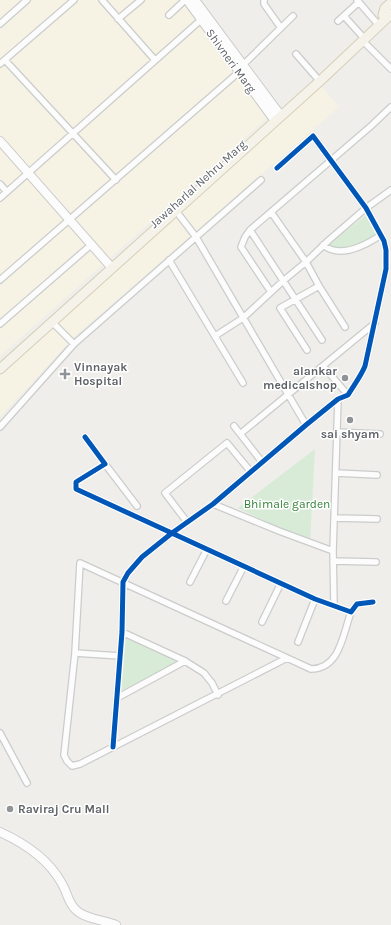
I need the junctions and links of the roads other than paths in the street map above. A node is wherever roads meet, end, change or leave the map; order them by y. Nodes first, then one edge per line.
1 (27, 0) edge
2 (74, 0) edge
3 (102, 0) edge
4 (141, 0) edge
5 (186, 0) edge
6 (196, 0) edge
7 (264, 0) edge
8 (358, 1) edge
9 (391, 3) edge
10 (391, 9) edge
11 (169, 15) dead end
12 (293, 16) dead end
13 (344, 16) junction
14 (388, 16) edge
15 (204, 17) junction
16 (118, 19) junction
17 (338, 21) dead end
18 (376, 22) junction
19 (0, 24) edge
20 (281, 28) junction
21 (362, 38) junction
22 (296, 54) dead end
23 (6, 60) junction
24 (155, 60) junction
25 (0, 64) edge
26 (241, 68) junction
27 (391, 69) edge
28 (317, 78) junction
29 (391, 107) edge
30 (277, 117) junction
31 (73, 133) junction
32 (0, 141) edge
33 (330, 160) junction
34 (277, 168) dead end
35 (28, 173) junction
36 (116, 180) junction
37 (261, 180) dead end
38 (0, 184) edge
39 (391, 190) edge
40 (7, 192) junction
41 (0, 198) edge
42 (175, 208) junction
43 (366, 208) junction
44 (271, 212) junction
45 (70, 220) junction
46 (250, 230) junction
47 (381, 236) junction
48 (196, 237) junction
49 (92, 244) junction
50 (323, 245) junction
51 (169, 260) junction
52 (306, 262) junction
53 (111, 266) junction
54 (0, 280) edge
55 (283, 280) junction
56 (319, 286) junction
57 (271, 292) junction
58 (295, 299) junction
59 (243, 318) junction
60 (52, 322) junction
61 (375, 323) junction
62 (0, 324) edge
63 (345, 327) dead end
64 (214, 336) junction
65 (322, 340) dead end
66 (74, 344) junction
67 (307, 350) dead end
68 (0, 362) edge
69 (323, 366) junction
70 (0, 369) edge
71 (243, 383) dead end
72 (288, 394) junction
73 (348, 395) junction
74 (338, 399) junction
75 (306, 424) junction
76 (0, 426) edge
77 (234, 426) dead end
78 (337, 432) junction
79 (240, 434) junction
80 (380, 434) dead end
81 (85, 437) dead end
82 (262, 462) junction
83 (106, 464) junction
84 (251, 472) junction
85 (336, 473) junction
86 (377, 475) dead end
87 (213, 504) junction
88 (137, 506) dead end
89 (334, 518) junction
90 (376, 519) dead end
91 (187, 522) junction
92 (172, 533) junction
93 (207, 549) junction
94 (333, 551) junction
95 (333, 561) junction
96 (376, 562) dead end
97 (244, 566) junction
98 (123, 582) junction
99 (190, 582) dead end
100 (281, 583) junction
101 (315, 599) junction
102 (226, 601) dead end
103 (373, 602) dead end
104 (334, 605) junction
105 (350, 612) junction
106 (262, 622) dead end
107 (122, 632) junction
108 (298, 642) dead end
109 (75, 654) junction
110 (120, 656) junction
111 (287, 658) junction
112 (185, 661) junction
113 (218, 695) junction
114 (117, 698) junction
115 (0, 733) edge
116 (113, 747) junction
117 (28, 783) dead end
118 (0, 832) edge
119 (116, 925) edge

1 - 19 street
2 - 23 street
3 - 16 street
4 - 16 street
5 - 11 street
5 - 15 main road, Shivneri Marg
6 - 15 main road, Shivneri Marg
7 - 20 street
8 - 13 street
8 - 18 street
9 - 14 main road, Jawaharlal Nehru Marg
10 - 14 main road
12 - 20 street
13 - 17 street
13 - 21 street
14 - 18 main road, Jawaharlal Nehru Marg
14 - 21 main road, Jawaharlal Nehru Marg
15 - 24 street
15 - 26 main road, Shivneri Marg
16 - 24 street
18 - 21 main road, Jawaharlal Nehru Marg
20 - 26 street
21 - 27 street
21 - 28 main road, Jawaharlal Nehru Marg
21 - 30 main road, Jawaharlal Nehru Marg
22 - 28 street
23 - 25 street
23 - 31 street
24 - 31 street
26 - 30 main road, Shivneri Marg
26 - 36 street
28 - 30 main road, Jawaharlal Nehru Marg
29 - 33 street
30 - 42 main road, Jawaharlal Nehru Marg
31 - 35 street
31 - 36 street
32 - 35 main road
33 - 34 street
33 - 43 street
33 - 44 street
35 - 40 street
35 - 45 main road
36 - 45 street
37 - 48 street
38 - 40 street
39 - 43 street
40 - 41 street
42 - 48 street
42 - 53 main road, Jawaharlal Nehru Marg
43 - 47 street
43 - 50 street
44 - 46 street
44 - 52 street
45 - 49 main road
45 - 54 street
46 - 55 street
46 - 57 street
47 - 50 street
47 - 61 street
48 - 51 street
48 - 59 street
49 - 53 main road
49 - 62 street
50 - 52 street
51 - 64 street
51 - 66 street
52 - 55 street
52 - 56 street
53 - 60 main road, Jawaharlal Nehru Marg
53 - 68 main road, Jawaharlal Nehru Marg
55 - 57 street
55 - 58 street
56 - 58 street
56 - 63 street
57 - 59 street
58 - 65 street
58 - 67 street
59 - 64 street
59 - 72 street
60 - 66 street
60 - 70 main road, Jawaharlal Nehru Marg
61 - 69 street
61 - 73 street
64 - 71 street
66 - 76 street
69 - 72 street
69 - 73 street
72 - 75 street
72 - 79 street
73 - 74 street
74 - 75 street
74 - 78 street
75 - 82 street
77 - 79 street
78 - 80 street
78 - 85 street
79 - 82 street
81 - 83 street
82 - 84 street
83 - 88 street
83 - 92 street
84 - 87 street
84 - 91 street
85 - 86 street
85 - 89 street
87 - 91 street
87 - 94 street
89 - 90 street
89 - 94 street
91 - 92 street
92 - 93 street
92 - 98 street
93 - 97 street
93 - 99 street
94 - 95 street
95 - 96 street
95 - 104 street
97 - 100 street
97 - 102 street
98 - 107 street
98 - 109 street
98 - 111 street
100 - 101 street
100 - 106 street
101 - 104 street
101 - 108 street
103 - 105 street
104 - 105 street
105 - 111 street
107 - 110 street
107 - 112 street
109 - 110 street
109 - 116 street
110 - 114 street
111 - 113 street
112 - 113 street
112 - 114 street
113 - 116 street
114 - 116 street
115 - 117 street
118 - 119 main road

